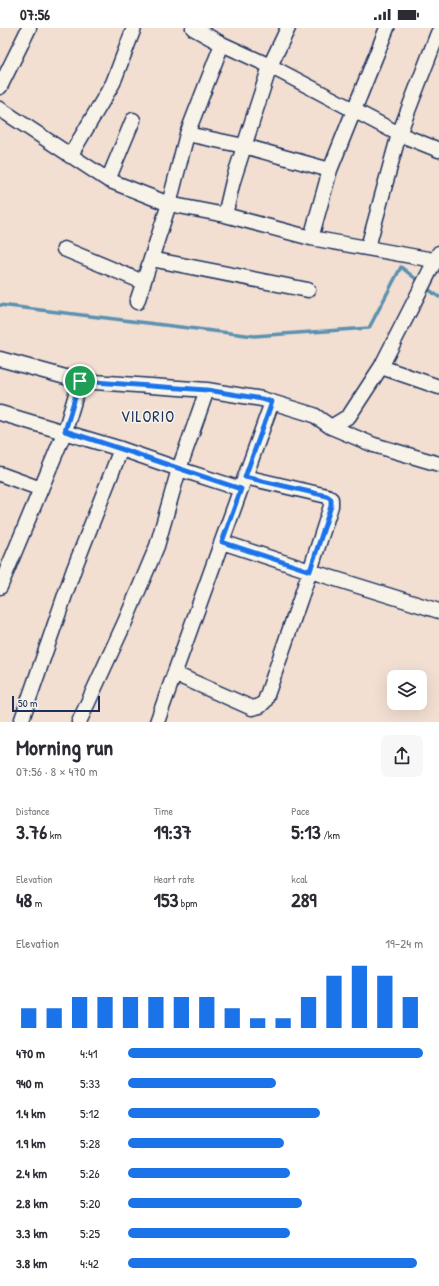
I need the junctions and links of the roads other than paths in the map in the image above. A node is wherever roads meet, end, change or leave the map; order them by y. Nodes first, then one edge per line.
1 (134, 28) edge
2 (193, 28) edge
3 (288, 28) edge
4 (387, 28) edge
5 (26, 30) edge
6 (436, 32) edge
7 (222, 44) junction
8 (270, 66) junction
9 (0, 87) edge
10 (0, 109) edge
11 (353, 110) junction
12 (133, 120) dead end
13 (187, 134) junction
14 (399, 134) junction
15 (244, 146) junction
16 (439, 150) edge
17 (70, 156) junction
18 (330, 170) junction
19 (108, 180) junction
20 (169, 204) junction
21 (225, 215) junction
22 (311, 238) junction
23 (368, 247) junction
24 (64, 249) dead end
25 (438, 258) edge
26 (151, 259) junction
27 (144, 282) junction
28 (308, 290) dead end
29 (137, 302) dead end
30 (0, 359) edge
31 (381, 367) junction
32 (80, 381) junction
33 (439, 387) edge
34 (207, 390) junction
35 (272, 402) junction
36 (0, 413) edge
37 (331, 427) junction
38 (65, 431) junction
39 (121, 449) junction
40 (439, 464) edge
41 (179, 469) junction
42 (0, 474) edge
43 (243, 483) junction
44 (41, 489) junction
45 (222, 542) junction
46 (310, 571) junction
47 (0, 587) edge
48 (439, 611) edge
49 (175, 674) junction
50 (21, 722) edge
51 (79, 722) edge
52 (157, 722) edge

1 - 17 street
2 - 7 street
3 - 8 street
4 - 11 street
5 - 9 street
6 - 14 street
7 - 8 street
7 - 13 street
8 - 11 street
8 - 15 street
10 - 17 street
11 - 14 street
11 - 18 street
12 - 19 street
13 - 15 street
13 - 20 street
14 - 16 street
14 - 23 street
15 - 18 street
15 - 21 street
17 - 19 street
18 - 22 street
19 - 20 street
20 - 21 street
20 - 26 street
21 - 22 street
22 - 23 street
23 - 25 street
24 - 27 street
25 - 31 street
26 - 27 street
26 - 28 street
27 - 29 street
30 - 32 street
31 - 33 street
31 - 37 street
32 - 34 street
32 - 38 street
34 - 35 street
34 - 41 street
35 - 37 street
35 - 43 street
36 - 38 street
37 - 40 street
38 - 39 street
38 - 44 street
39 - 41 street
39 - 50 street
41 - 43 street
41 - 51 street
42 - 44 street
43 - 45 street
43 - 46 street
44 - 47 street
45 - 46 street
45 - 49 street
46 - 48 street
46 - 49 street
49 - 52 street

